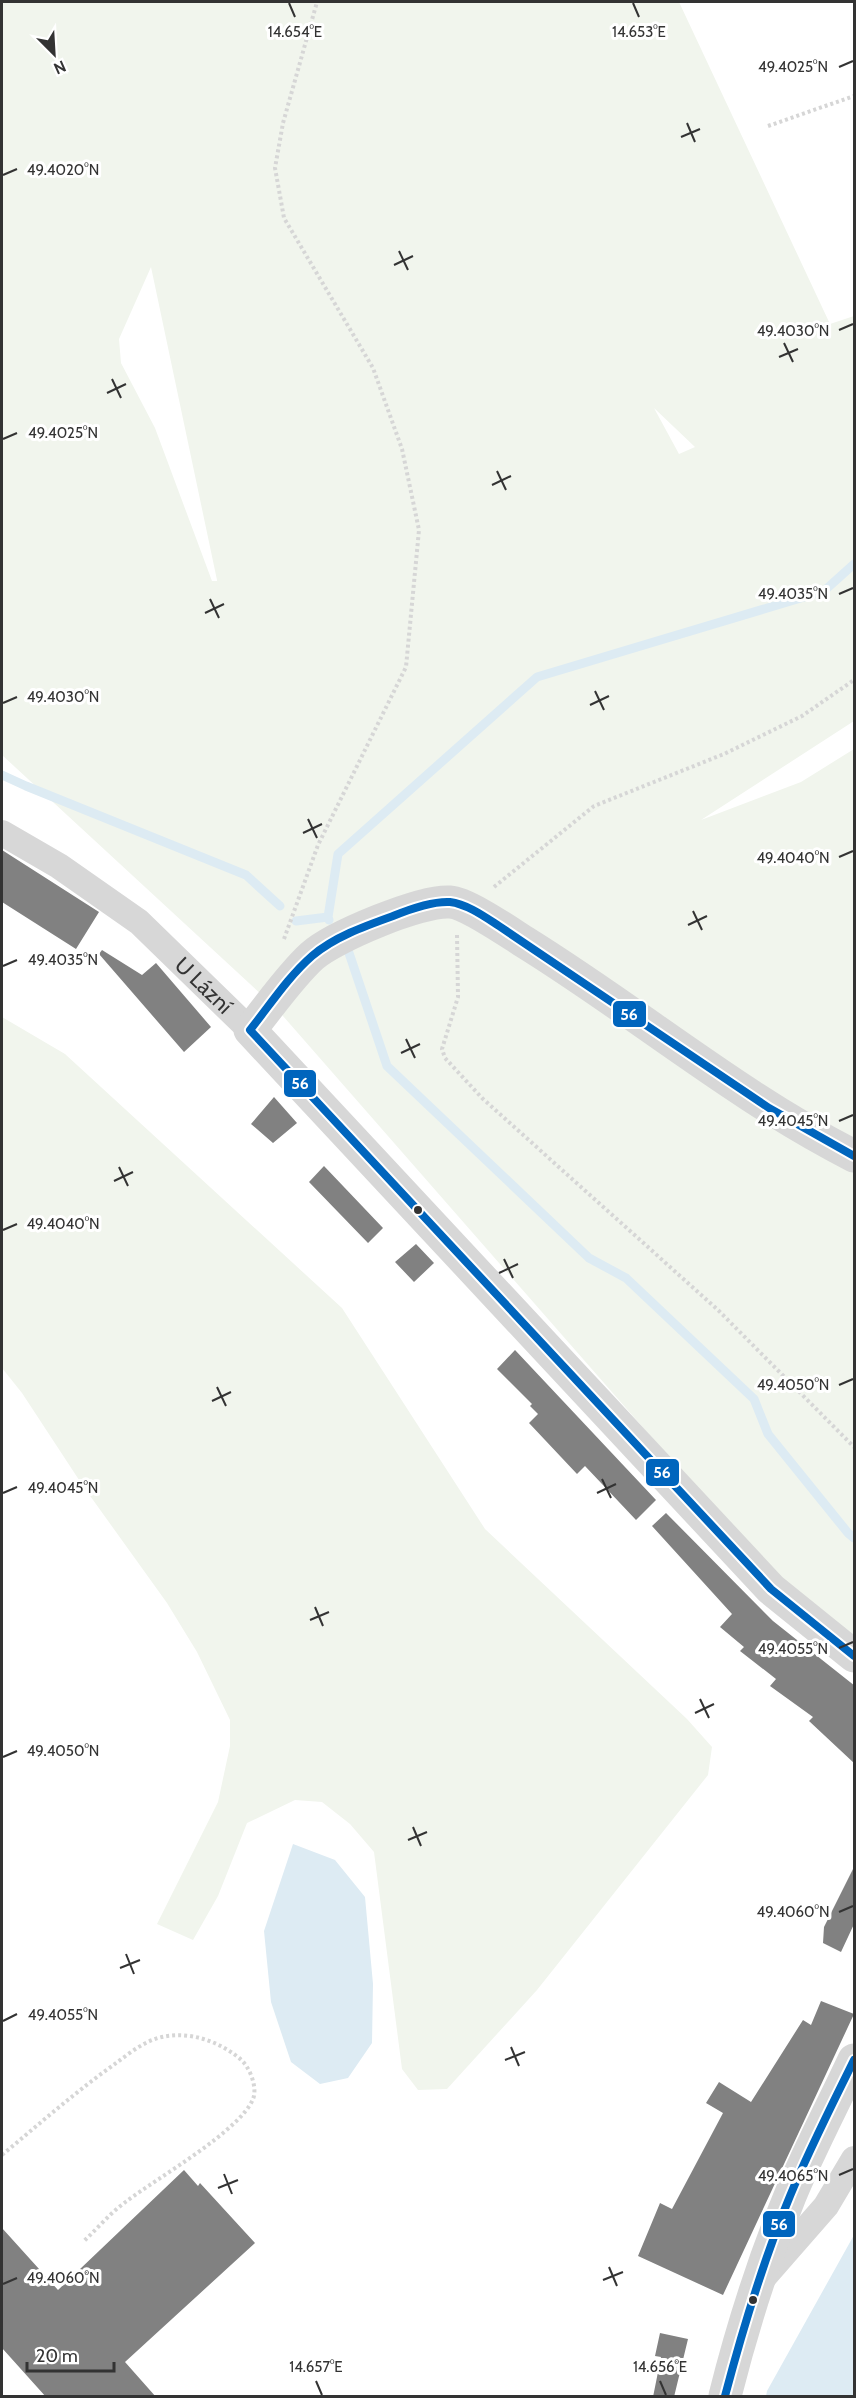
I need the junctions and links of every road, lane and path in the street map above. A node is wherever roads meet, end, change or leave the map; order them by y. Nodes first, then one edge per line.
1 (317, 2) edge
2 (855, 96) edge
3 (768, 126) dead end
4 (855, 680) edge
5 (2, 833) edge
6 (459, 905) junction
7 (282, 943) dead end
8 (250, 1030) junction
9 (855, 1156) edge
10 (855, 1447) edge
11 (855, 1656) edge
12 (855, 2060) edge
13 (2, 2155) edge
14 (855, 2159) edge
15 (84, 2241) dead end
16 (756, 2286) junction
17 (725, 2397) edge

1 - 7 path
2 - 3 path
4 - 6 path
5 - 8 street, U Lázní
6 - 8 street
6 - 9 street
6 - 10 path
8 - 11 street, U Lázní
12 - 16 street
13 - 15 path
14 - 16 street
16 - 17 street

